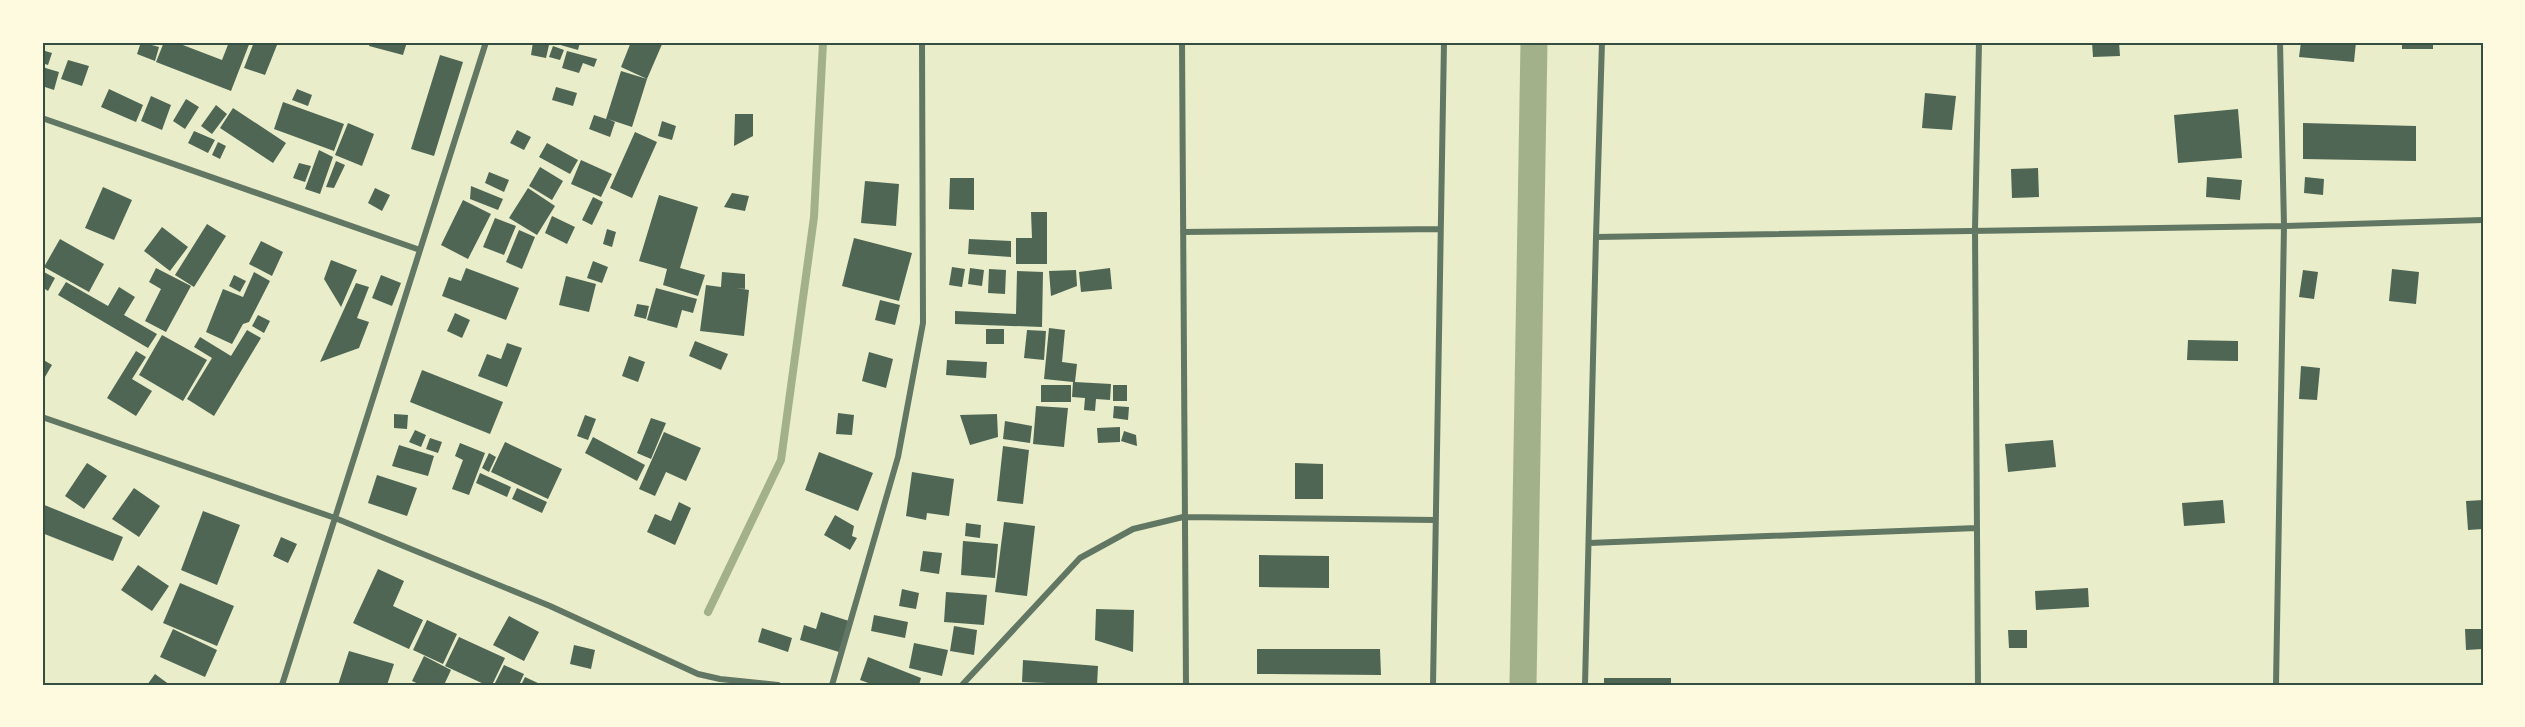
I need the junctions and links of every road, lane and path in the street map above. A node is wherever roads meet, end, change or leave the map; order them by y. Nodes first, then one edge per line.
1 (486, 42) edge
2 (922, 42) edge
3 (1182, 42) edge
4 (1444, 42) edge
5 (1602, 42) edge
6 (1979, 42) edge
7 (2280, 42) edge
8 (42, 118) edge
9 (2483, 220) edge
10 (2284, 226) junction
11 (1440, 229) junction
12 (1976, 229) junction
13 (1183, 232) junction
14 (1596, 237) junction
15 (420, 250) junction
16 (42, 417) edge
17 (1183, 517) junction
18 (335, 518) junction
19 (1435, 520) junction
20 (1977, 528) junction
21 (1588, 543) junction
22 (282, 685) edge
23 (778, 685) edge
24 (832, 685) edge
25 (962, 685) edge
26 (1186, 685) edge
27 (1433, 685) edge
28 (1585, 685) edge
29 (1977, 685) edge
30 (2276, 685) edge

1 - 15 street
2 - 24 street
3 - 13 street
4 - 11 street
5 - 14 street
6 - 12 street
7 - 10 street
8 - 15 street
9 - 10 street
10 - 12 street
10 - 30 street
11 - 13 street
11 - 19 street
12 - 14 street
12 - 20 street
13 - 17 street
14 - 21 street
15 - 18 street
16 - 18 street
17 - 19 street
17 - 25 street
17 - 26 street
18 - 22 street
18 - 23 street
19 - 27 street
20 - 21 street
20 - 29 street
21 - 28 street

